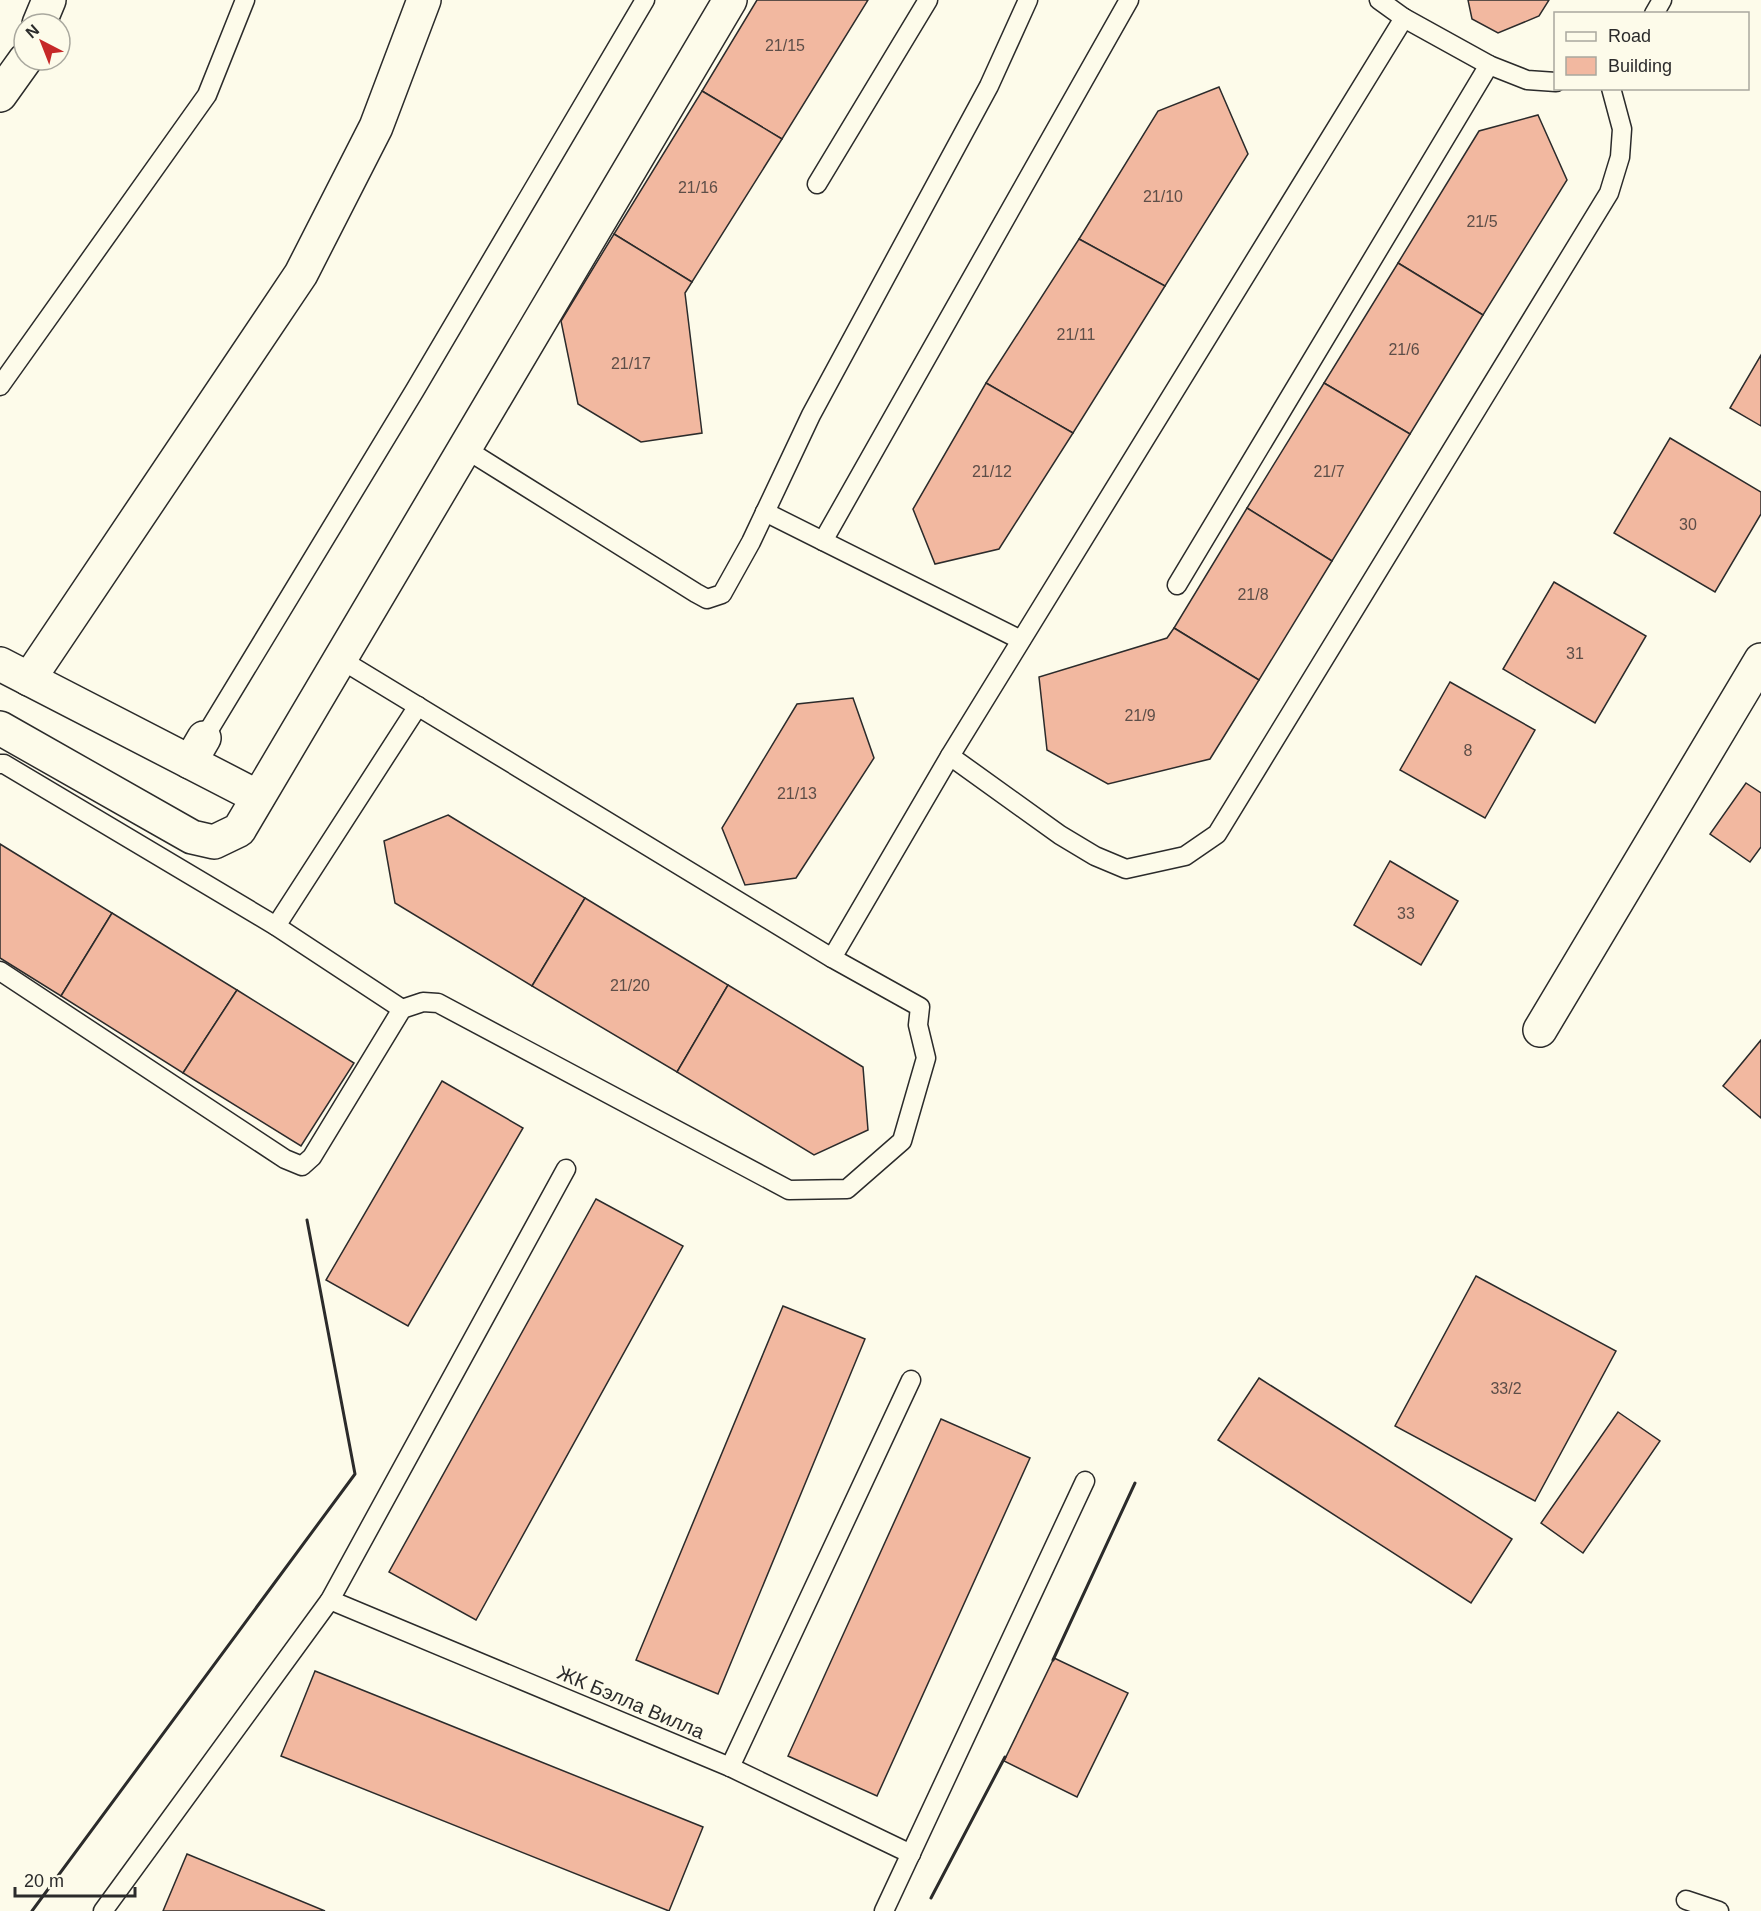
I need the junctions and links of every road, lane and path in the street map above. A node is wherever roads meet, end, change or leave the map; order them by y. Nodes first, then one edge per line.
1 (245, 0) edge
2 (424, 0) edge
3 (645, 0) edge
4 (730, 0) edge
5 (928, 0) edge
6 (1028, 0) edge
7 (1129, 0) edge
8 (1379, 0) edge
9 (1404, 18) junction
10 (1489, 65) junction
11 (16, 72) edge
12 (1554, 82) edge
13 (1612, 90) edge
14 (0, 95) edge
15 (818, 184) dead end
16 (0, 386) edge
17 (464, 448) junction
18 (765, 512) junction
19 (823, 540) junction
20 (1177, 585) dead end
21 (1022, 640) junction
22 (340, 659) junction
23 (1761, 660) edge
24 (0, 664) edge
25 (28, 679) junction
26 (418, 706) junction
27 (0, 728) edge
28 (197, 750) junction
29 (950, 756) junction
30 (0, 764) edge
31 (258, 797) junction
32 (276, 926) junction
33 (832, 958) junction
34 (0, 970) edge
35 (402, 1009) junction
36 (1540, 1030) dead end
37 (566, 1169) dead end
38 (911, 1380) dead end
39 (1085, 1481) dead end
40 (330, 1600) junction
41 (730, 1767) junction
42 (911, 1854) junction
43 (1686, 1899) dead end
44 (103, 1911) edge
45 (884, 1911) edge
46 (1719, 1911) edge

1 - 16 lane
2 - 25 street
3 - 28 lane
4 - 17 street
5 - 15 lane
6 - 18 lane
7 - 19 lane
8 - 9 lane
9 - 10 lane
9 - 21 lane
10 - 12 lane
10 - 20 lane
11 - 14 street
13 - 29 lane
17 - 18 lane
17 - 22 street
18 - 19 lane
19 - 21 lane
21 - 29 lane
22 - 26 lane
22 - 31 street
23 - 36 street
24 - 25 street
25 - 28 street
26 - 32 lane
26 - 33 lane
27 - 31 street
28 - 31 street
29 - 33 lane
30 - 32 lane
32 - 35 lane
33 - 35 lane
34 - 35 lane
37 - 40 lane
38 - 41 lane
39 - 42 lane
40 - 41 lane, ЖК Бэлла Вилла
40 - 44 lane
41 - 42 lane, ЖК Бэлла Вилла
42 - 45 lane
43 - 46 lane

